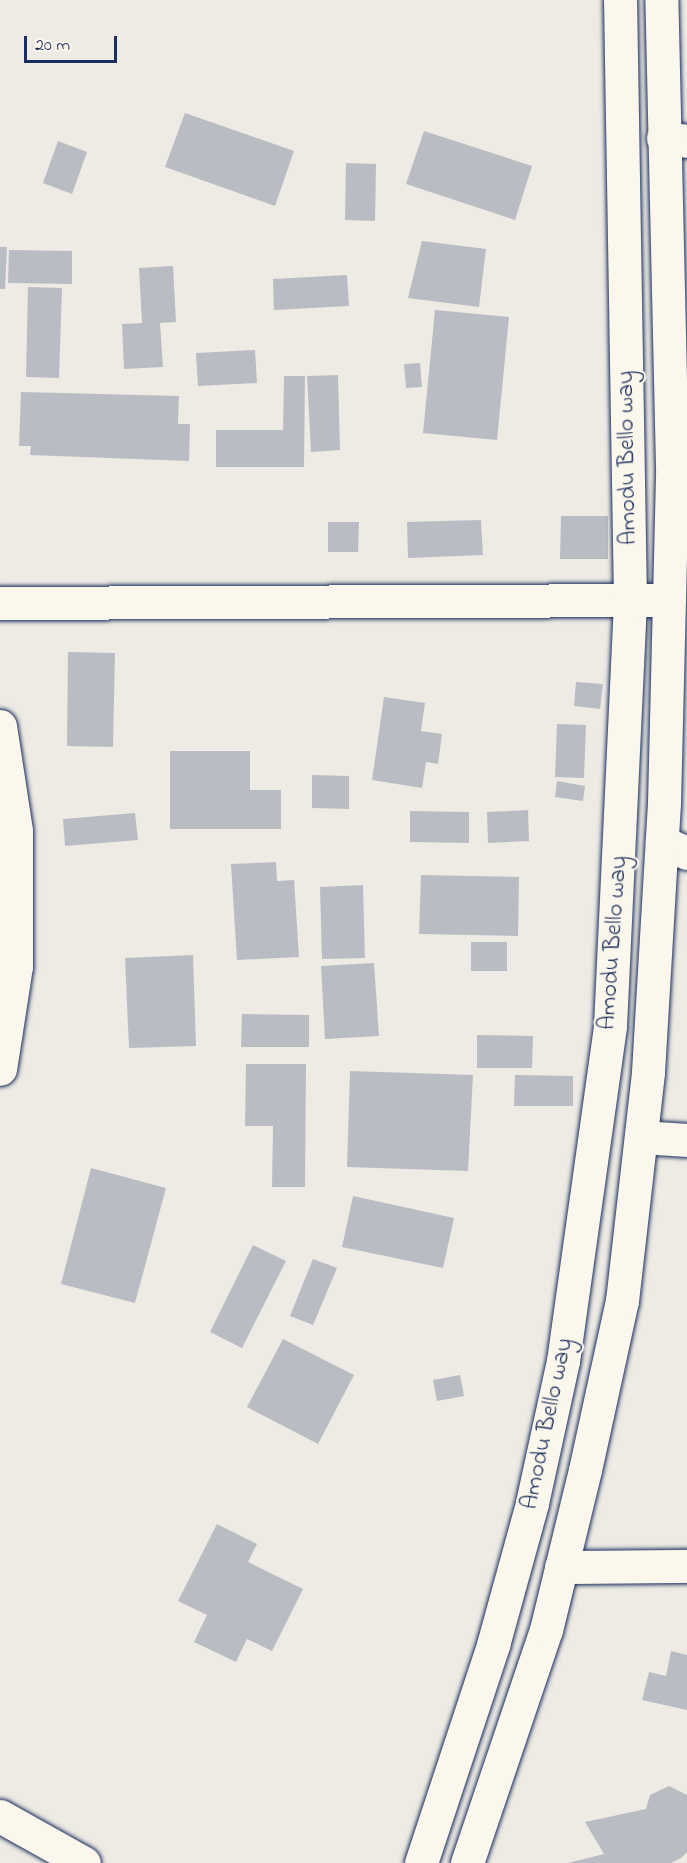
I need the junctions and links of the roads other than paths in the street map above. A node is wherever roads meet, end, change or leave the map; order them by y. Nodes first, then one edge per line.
1 (620, 0) edge
2 (661, 0) edge
3 (675, 139) edge
4 (669, 600) junction
5 (630, 601) junction
6 (0, 603) edge
7 (0, 726) edge
8 (674, 848) edge
9 (0, 1069) edge
10 (641, 1137) junction
11 (687, 1140) edge
12 (687, 1566) edge
13 (561, 1567) junction
14 (0, 1816) edge
15 (84, 1863) edge
16 (421, 1863) edge
17 (467, 1863) edge

1 - 5 main road, Amodu Bello way
2 - 3 main road, Amodu Bello way
3 - 4 main road, Amodu Bello way
4 - 5 main road
4 - 8 main road, Amodu Bello way
5 - 6 main road
5 - 16 main road, Amodu Bello way
7 - 9 main road
8 - 10 main road, Amodu Bello way
10 - 11 main road
10 - 13 main road, Amodu Bello way
12 - 13 main road
13 - 17 main road, Amodu Bello way
14 - 15 main road

